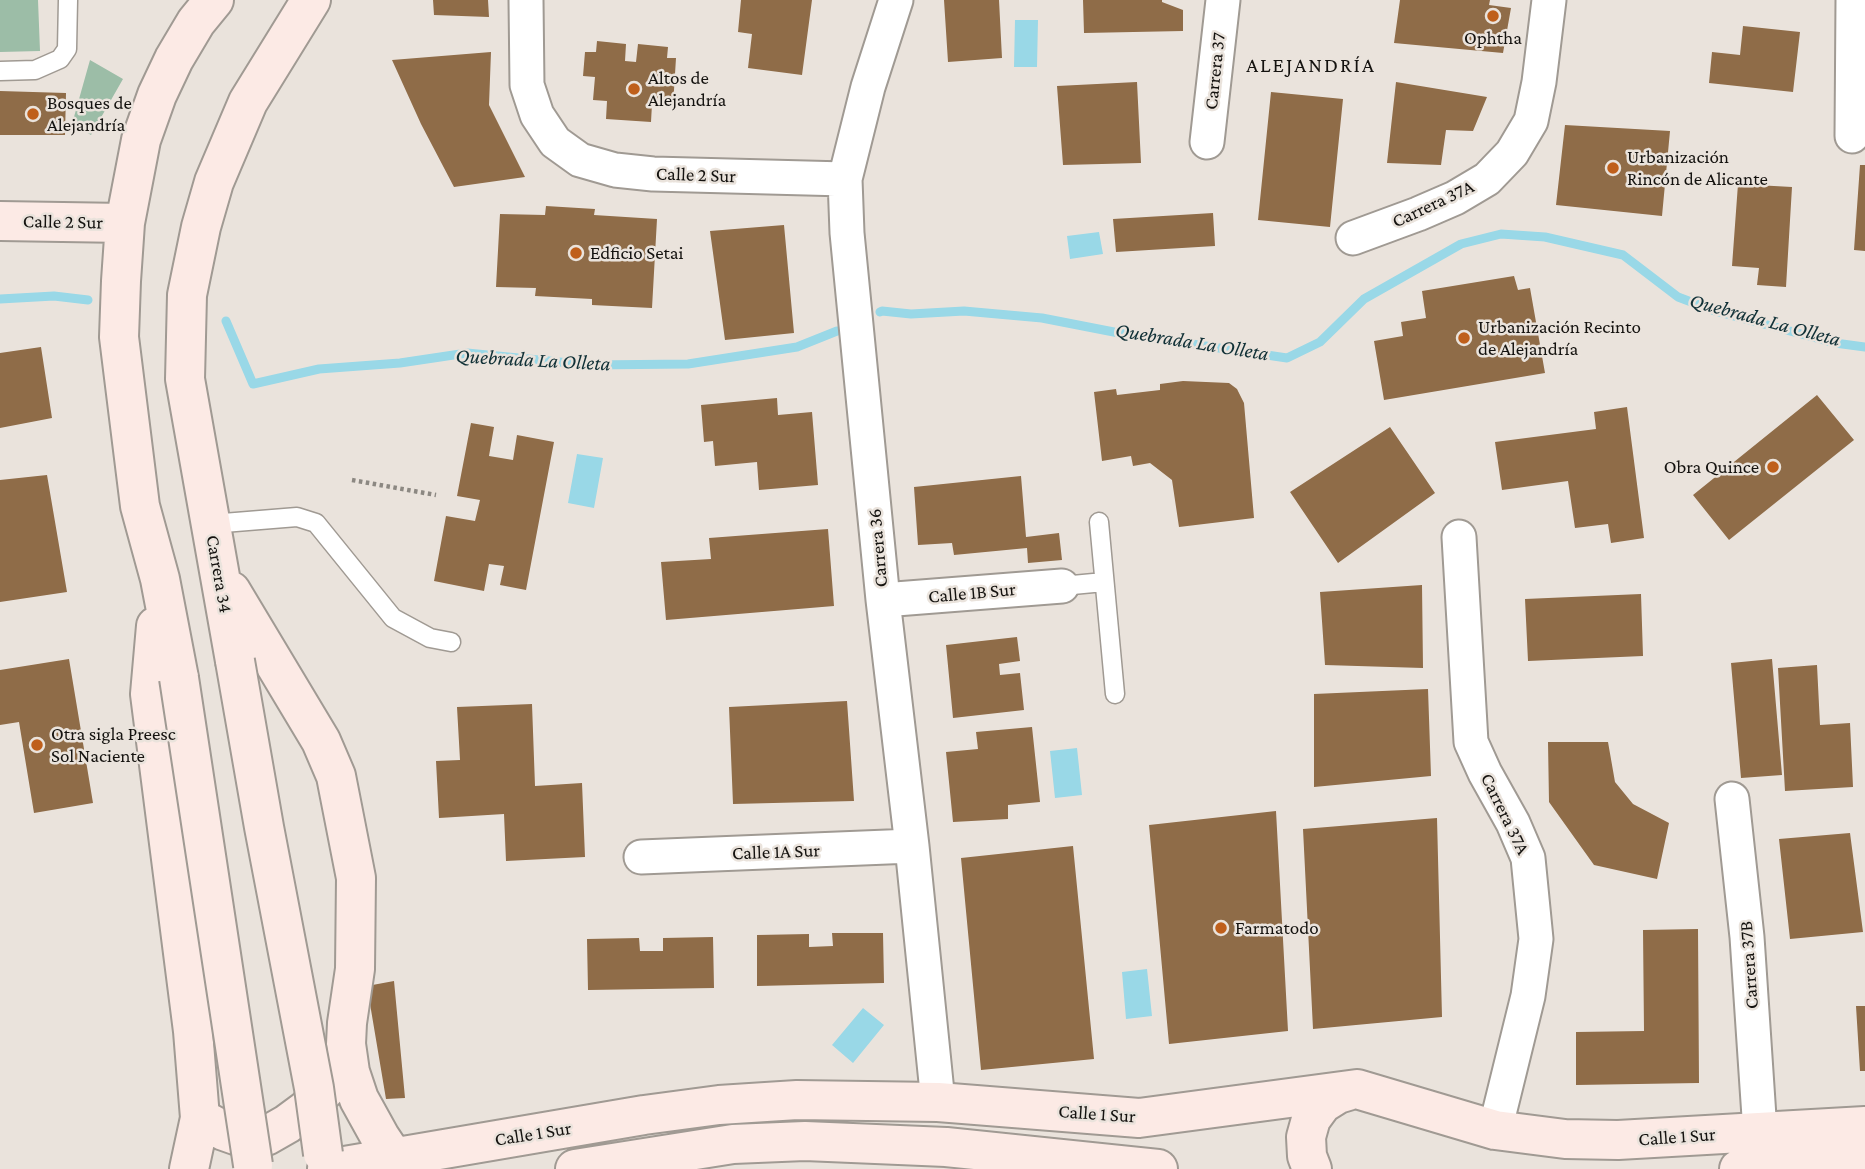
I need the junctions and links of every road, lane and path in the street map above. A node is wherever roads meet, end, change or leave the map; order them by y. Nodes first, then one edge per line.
1 (68, 0) edge
2 (214, 0) edge
3 (311, 0) edge
4 (526, 0) edge
5 (896, 0) edge
6 (1223, 0) edge
7 (1549, 0) edge
8 (1853, 0) edge
9 (0, 71) edge
10 (1852, 136) dead end
11 (1207, 142) dead end
12 (845, 179) junction
13 (0, 221) edge
14 (125, 223) junction
15 (1353, 238) dead end
16 (352, 480) dead end
17 (436, 495) dead end
18 (1099, 522) dead end
19 (211, 524) junction
20 (1459, 537) dead end
21 (219, 571) junction
22 (160, 579) junction
23 (1104, 582) junction
24 (1062, 586) joint
25 (883, 600) junction
26 (451, 642) dead end
27 (1115, 694) dead end
28 (1732, 799) dead end
29 (912, 846) junction
30 (641, 857) dead end
31 (349, 1063) junction
32 (1357, 1089) junction
33 (938, 1102) junction
34 (200, 1118) junction
35 (1865, 1126) edge
36 (1495, 1130) junction
37 (1760, 1132) junction
38 (394, 1158) junction
39 (1865, 1162) edge
40 (1147, 1168) edge
41 (189, 1169) edge
42 (254, 1169) edge
43 (326, 1169) edge
44 (575, 1169) edge
45 (1312, 1169) edge
46 (1739, 1169) edge

1 - 9 lane
2 - 14 street
3 - 19 street, Carrera 34
4 - 12 street, Calle 2 Sur
5 - 12 street, Carrera 36
6 - 11 street, Carrera 37
7 - 15 street, Carrera 37A
8 - 10 street
12 - 25 street, Carrera 36
13 - 14 street, Calle 2 Sur
14 - 22 street
16 - 17 path
18 - 23 lane
19 - 21 street, Carrera 34
19 - 26 lane
20 - 36 street, Carrera 37A
21 - 31 street
21 - 43 street, Carrera 34, bridge
22 - 34 street
22 - 42 street, bridge
23 - 24 lane
23 - 27 lane
24 - 25 street, Calle 1B Sur
25 - 29 street, Carrera 36
28 - 37 street, Carrera 37B
29 - 30 street, Calle 1A Sur
29 - 33 street, Carrera 36
31 - 34 street
31 - 38 street
32 - 33 street, Calle 1 Sur
32 - 36 street, Calle 1 Sur
32 - 45 street
33 - 38 street, Calle 1 Sur
34 - 41 street
35 - 37 street, Calle 1 Sur
36 - 37 street, Calle 1 Sur
38 - 43 street, Calle 1 Sur
39 - 46 street
40 - 44 street

